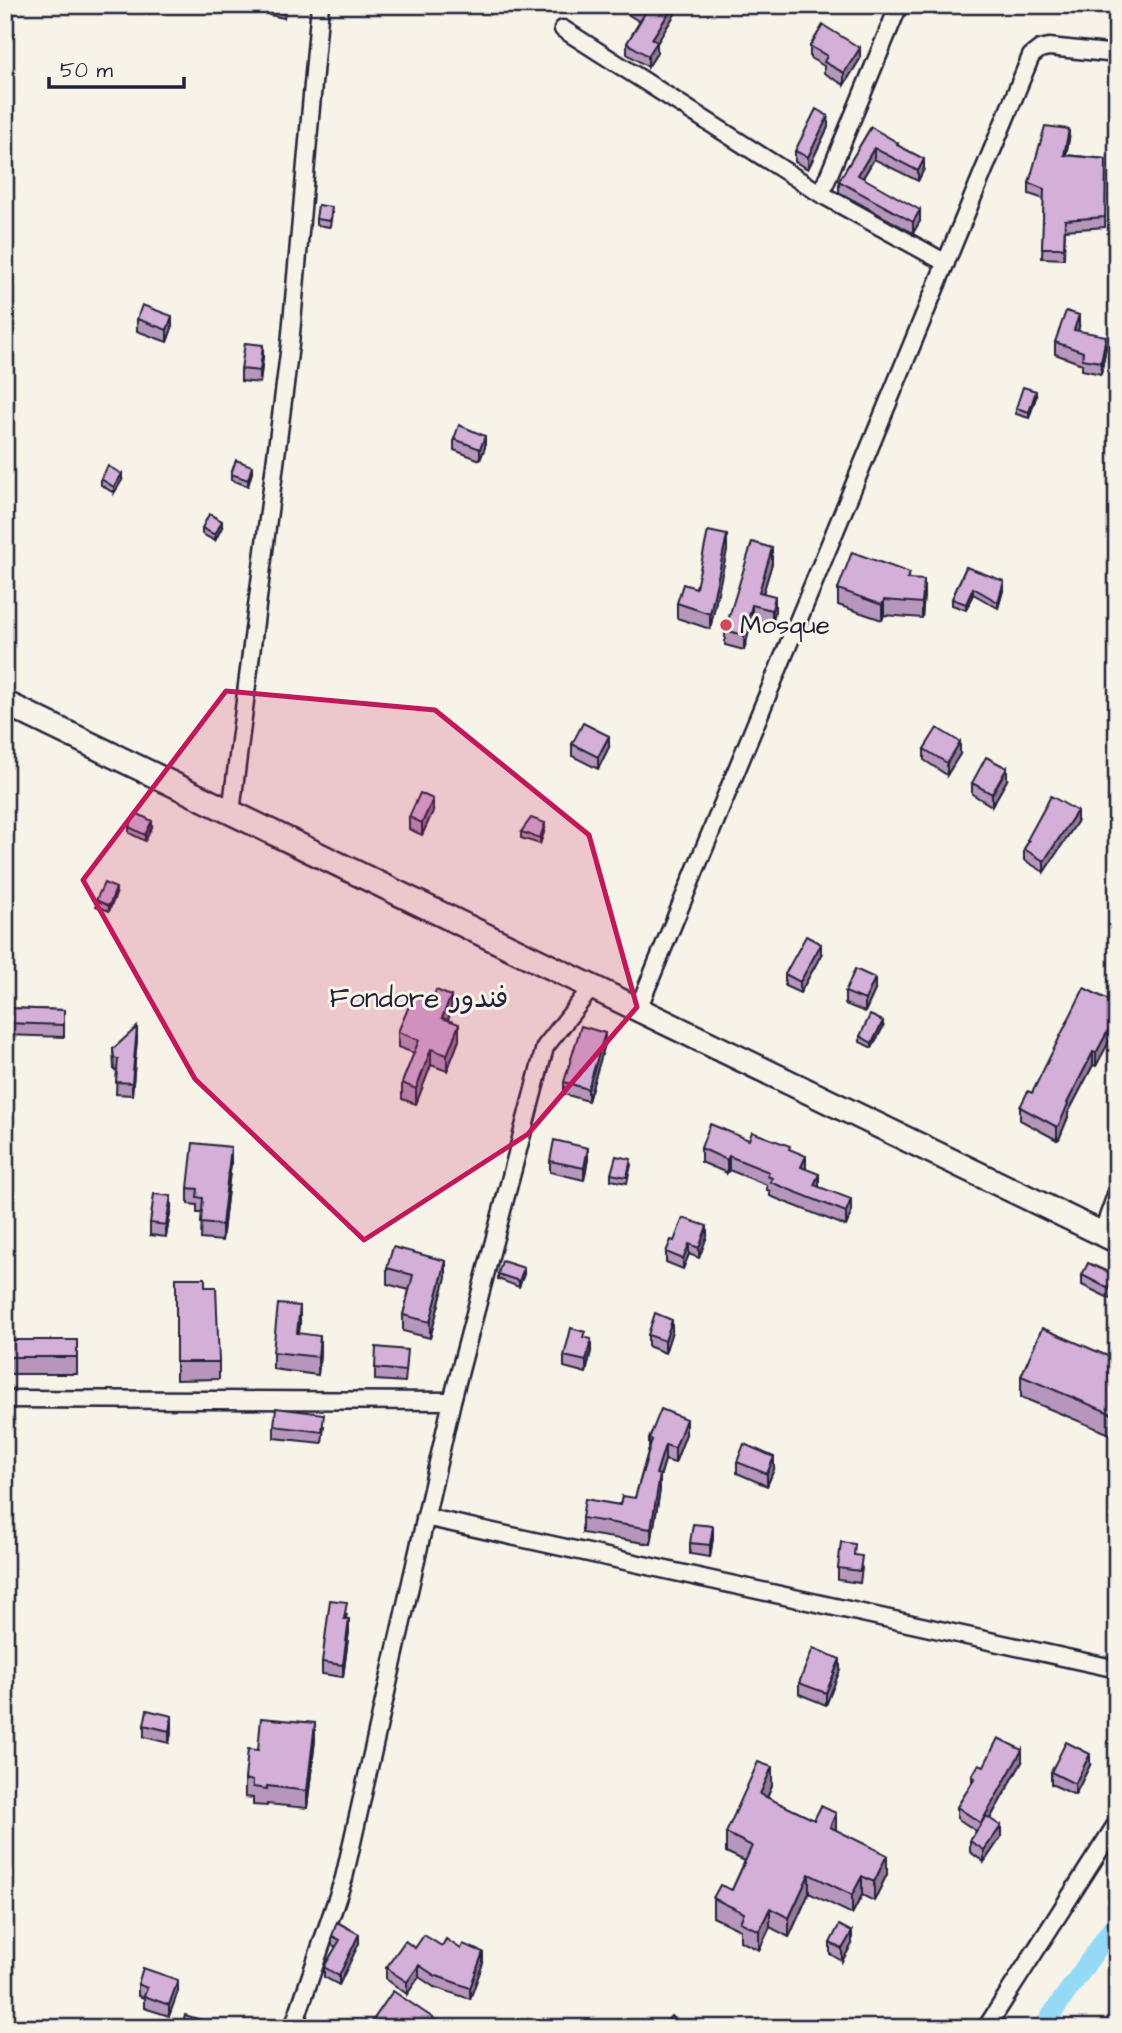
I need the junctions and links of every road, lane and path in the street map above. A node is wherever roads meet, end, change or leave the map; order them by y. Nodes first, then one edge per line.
1 (320, 5) edge
2 (899, 5) edge
3 (563, 29) dead end
4 (1117, 54) edge
5 (821, 194) junction
6 (946, 263) junction
7 (5, 703) edge
8 (231, 812) junction
9 (592, 987) junction
10 (638, 1009) junction
11 (1117, 1192) edge
12 (1109, 1237) edge
13 (5, 1399) edge
14 (452, 1401) junction
15 (425, 1517) junction
16 (1117, 1669) edge
17 (1117, 1823) edge
18 (293, 2028) edge
19 (986, 2028) edge

1 - 8 street
2 - 5 street
3 - 5 street
4 - 6 street
5 - 6 street
6 - 10 street
7 - 8 main road
8 - 9 main road
9 - 10 main road
9 - 14 street
10 - 12 main road
11 - 12 street
13 - 14 street
14 - 15 street
15 - 16 street
15 - 18 street
17 - 19 street

